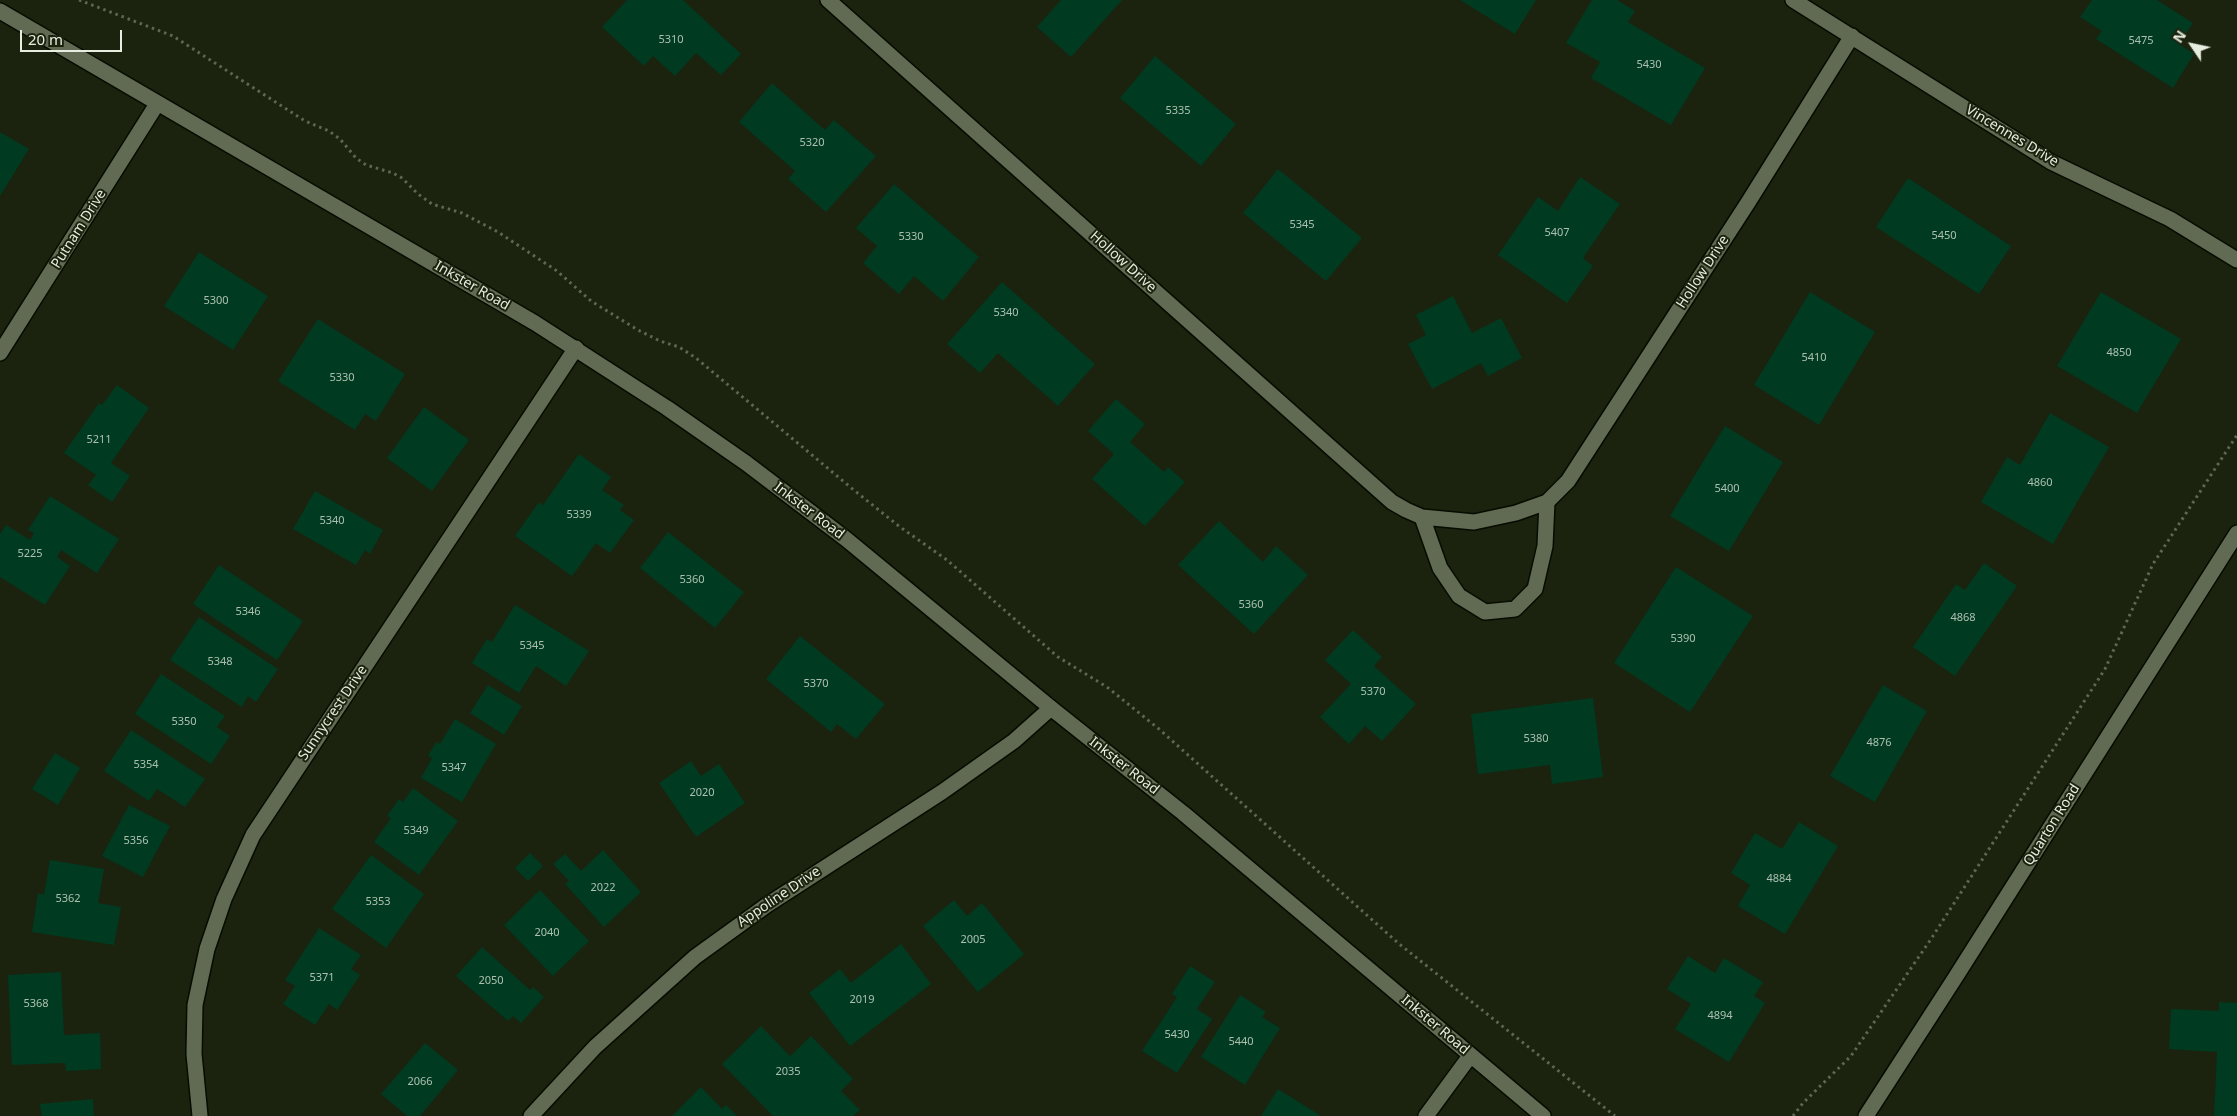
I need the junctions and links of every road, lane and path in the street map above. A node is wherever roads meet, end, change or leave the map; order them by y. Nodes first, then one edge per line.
1 (828, 0) edge
2 (1793, 0) edge
3 (0, 11) edge
4 (1852, 36) junction
5 (156, 104) junction
6 (2237, 260) edge
7 (576, 348) junction
8 (0, 353) edge
9 (2237, 435) edge
10 (1547, 502) junction
11 (1422, 516) junction
12 (2237, 533) edge
13 (1051, 708) junction
14 (1470, 1056) junction
15 (200, 1116) edge
16 (531, 1116) edge
17 (1426, 1116) edge
18 (1544, 1116) edge
19 (1793, 1116) edge
20 (1866, 1116) edge

1 - 11 street, Hollow Drive
2 - 4 street, Vincennes Drive
3 - 5 street, Inkster Road
4 - 6 street, Vincennes Drive
4 - 10 street, Hollow Drive
5 - 7 street, Inkster Road
5 - 8 street, Putnam Drive
7 - 13 street, Inkster Road
7 - 15 street, Sunnycrest Drive
9 - 19 path
10 - 11 street, Hollow Drive
10 - 11 street
12 - 20 street, Quarton Road
13 - 14 street, Inkster Road
13 - 16 street, Appoline Drive
14 - 17 street
14 - 18 street, Inkster Road

